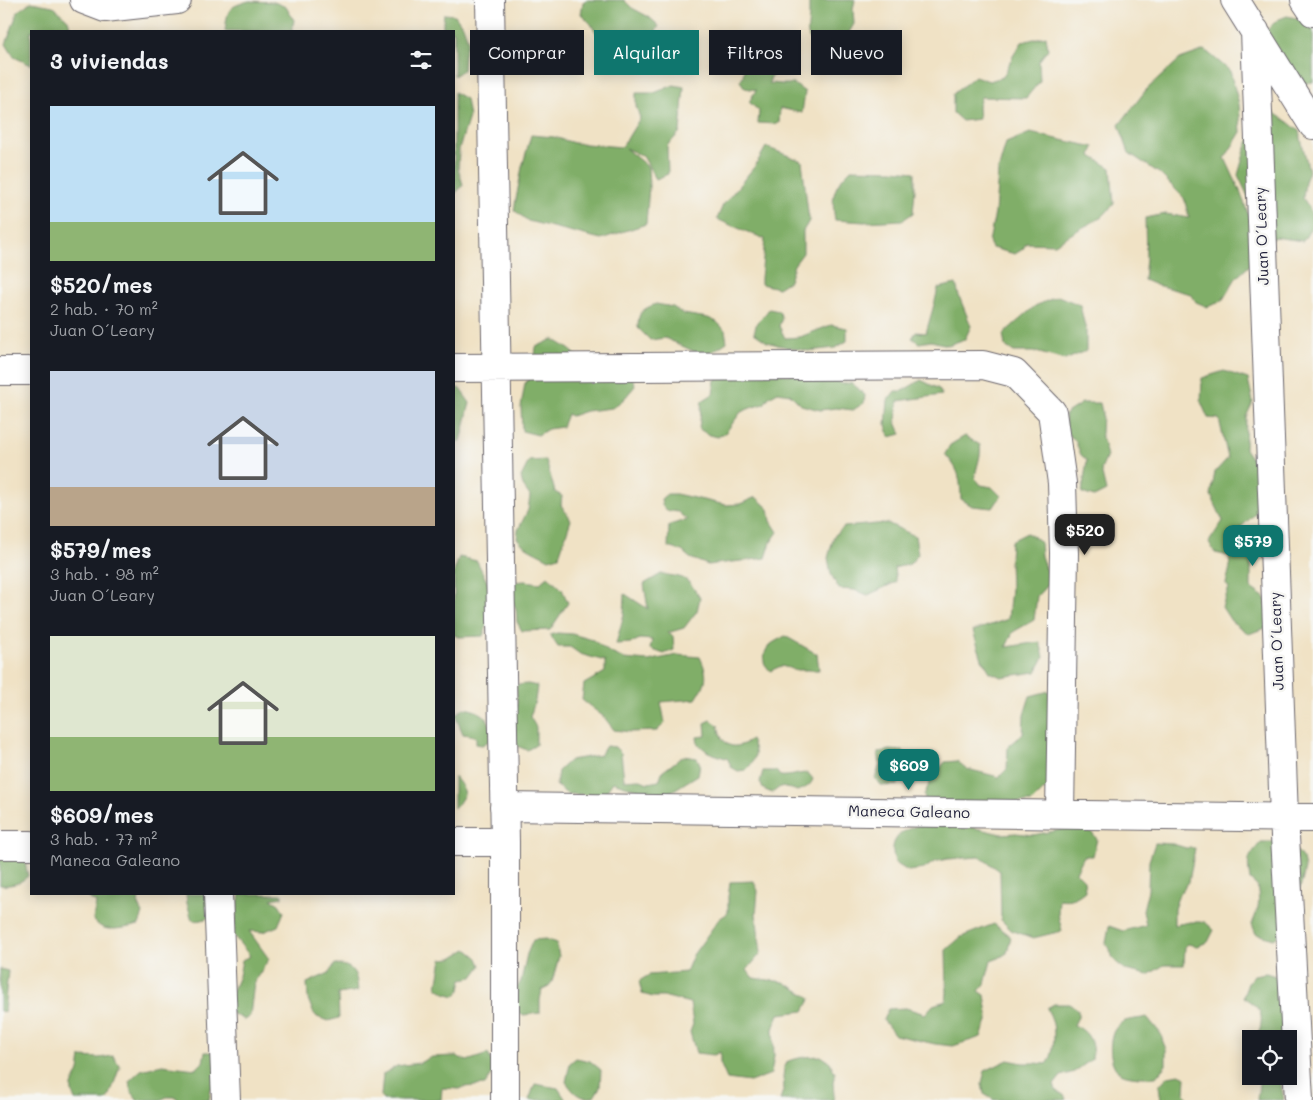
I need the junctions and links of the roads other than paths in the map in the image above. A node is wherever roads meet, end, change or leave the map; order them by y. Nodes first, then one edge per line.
1 (177, 0) edge
2 (490, 0) edge
3 (1235, 0) edge
4 (1305, 0) edge
5 (98, 2) edge
6 (1313, 12) edge
7 (1255, 31) junction
8 (1313, 125) edge
9 (496, 367) junction
10 (455, 368) edge
11 (0, 371) edge
12 (30, 371) edge
13 (504, 807) junction
14 (1060, 814) junction
15 (1284, 817) junction
16 (1313, 818) edge
17 (455, 842) edge
18 (505, 842) junction
19 (0, 845) edge
20 (30, 845) edge
21 (218, 895) edge
22 (226, 1100) edge
23 (505, 1100) edge
24 (1299, 1100) edge

1 - 5 street
2 - 9 street
3 - 7 street
4 - 6 street
7 - 8 street
7 - 15 street, Juan O´Leary
9 - 10 street
9 - 13 street
9 - 14 street
11 - 12 street
13 - 14 street, Maneca Galeano
13 - 18 street
14 - 15 street, Maneca Galeano
15 - 16 street, Maneca Galeano
15 - 24 street, Juan O´Leary
17 - 18 street
18 - 23 street
19 - 20 street
21 - 22 street

